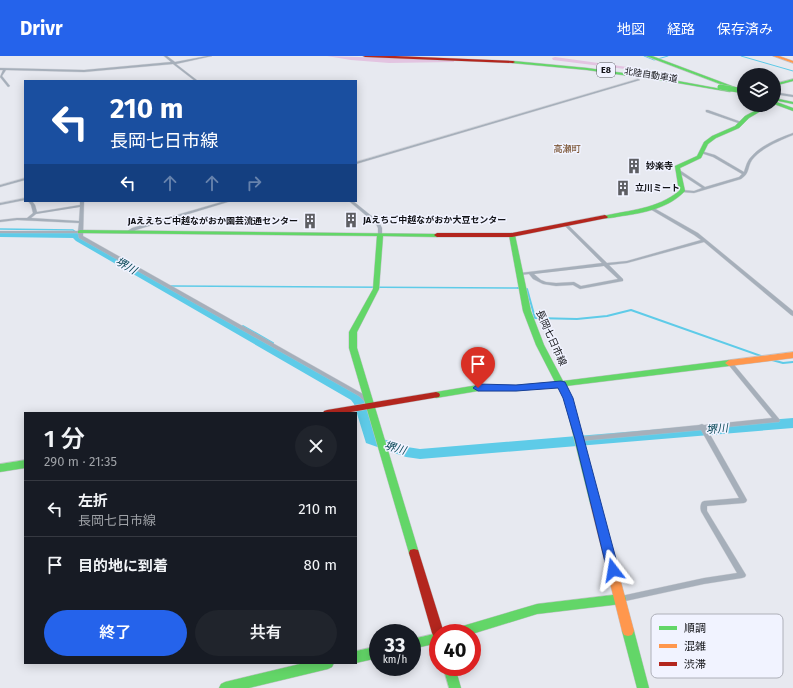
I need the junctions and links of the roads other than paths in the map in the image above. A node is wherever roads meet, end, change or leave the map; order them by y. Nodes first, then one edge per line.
1 (165, 56) edge
2 (211, 56) edge
3 (365, 56) edge
4 (492, 56) edge
5 (510, 56) edge
6 (775, 56) edge
7 (654, 58) edge
8 (793, 62) edge
9 (175, 63) junction
10 (0, 69) edge
11 (5, 69) junction
12 (195, 80) edge
13 (639, 80) dead end
14 (793, 80) edge
15 (673, 81) junction
16 (781, 83) edge
17 (8, 86) dead end
18 (719, 88) junction
19 (737, 89) edge
20 (737, 91) edge
21 (784, 100) edge
22 (793, 110) edge
23 (707, 111) dead end
24 (756, 112) edge
25 (742, 123) junction
26 (793, 134) edge
27 (702, 152) junction
28 (357, 163) edge
29 (677, 170) junction
30 (745, 174) junction
31 (24, 179) edge
32 (0, 186) edge
33 (704, 188) junction
34 (682, 191) junction
35 (24, 198) edge
36 (31, 202) edge
37 (82, 202) edge
38 (226, 202) edge
39 (351, 202) edge
40 (0, 204) edge
41 (82, 206) junction
42 (652, 208) junction
43 (35, 213) junction
44 (27, 220) junction
45 (0, 221) edge
46 (81, 222) junction
47 (566, 225) junction
48 (0, 232) edge
49 (80, 232) junction
50 (128, 232) junction
51 (380, 235) junction
52 (512, 235) junction
53 (704, 241) junction
54 (605, 264) junction
55 (530, 273) junction
56 (520, 274) junction
57 (793, 314) edge
58 (793, 354) edge
59 (729, 362) junction
60 (561, 384) junction
61 (370, 406) junction
62 (333, 412) edge
63 (702, 426) junction
64 (580, 439) junction
65 (24, 464) edge
66 (0, 468) edge
67 (620, 599) junction
68 (435, 624) edge
69 (481, 626) edge
70 (369, 654) edge
71 (357, 657) edge
72 (324, 664) edge
73 (451, 676) edge
74 (225, 688) edge
75 (455, 688) edge
76 (643, 688) edge

1 - 9 street
2 - 9 street
3 - 15 main road, 北陸自動車道 / E8
4 - 15 main road, 北陸自動車道 / E8
5 - 18 main road, 北陸自動車道 / E8
6 - 8 main road
7 - 19 main road
9 - 11 street
9 - 12 street
10 - 11 street
11 - 17 street
13 - 28 street
14 - 16 main road
15 - 18 main road, 北陸自動車道 / E8
18 - 20 main road, 北陸自動車道 / E8, bridge
21 - 22 main road
23 - 25 street
24 - 25 main road
25 - 27 main road
26 - 30 street
27 - 29 main road
27 - 30 street
29 - 33 street
29 - 34 main road
30 - 33 street
31 - 32 street
33 - 34 street
34 - 42 main road
35 - 40 street
36 - 43 street
37 - 41 street
38 - 50 street
39 - 51 street
41 - 43 street
41 - 46 street
42 - 47 main road
42 - 53 street
43 - 44 street
44 - 45 street
44 - 46 street
46 - 49 street
47 - 52 main road
47 - 54 street
48 - 49 street
49 - 50 main road
49 - 61 street
50 - 51 main road
51 - 52 main road
51 - 61 main road
52 - 56 main road, 長岡七日市線
53 - 54 street
53 - 57 street
54 - 55 street
54 - 55 street
55 - 56 street
56 - 60 main road, 長岡七日市線
58 - 59 main road
59 - 60 main road
59 - 63 street
60 - 61 main road
60 - 64 main road, 長岡七日市線
61 - 62 main road
61 - 68 main road
63 - 64 street
63 - 67 street
64 - 67 main road, 長岡七日市線
65 - 66 main road
67 - 69 main road
67 - 76 main road, 長岡七日市線
70 - 71 main road
72 - 74 main road
73 - 75 main road

